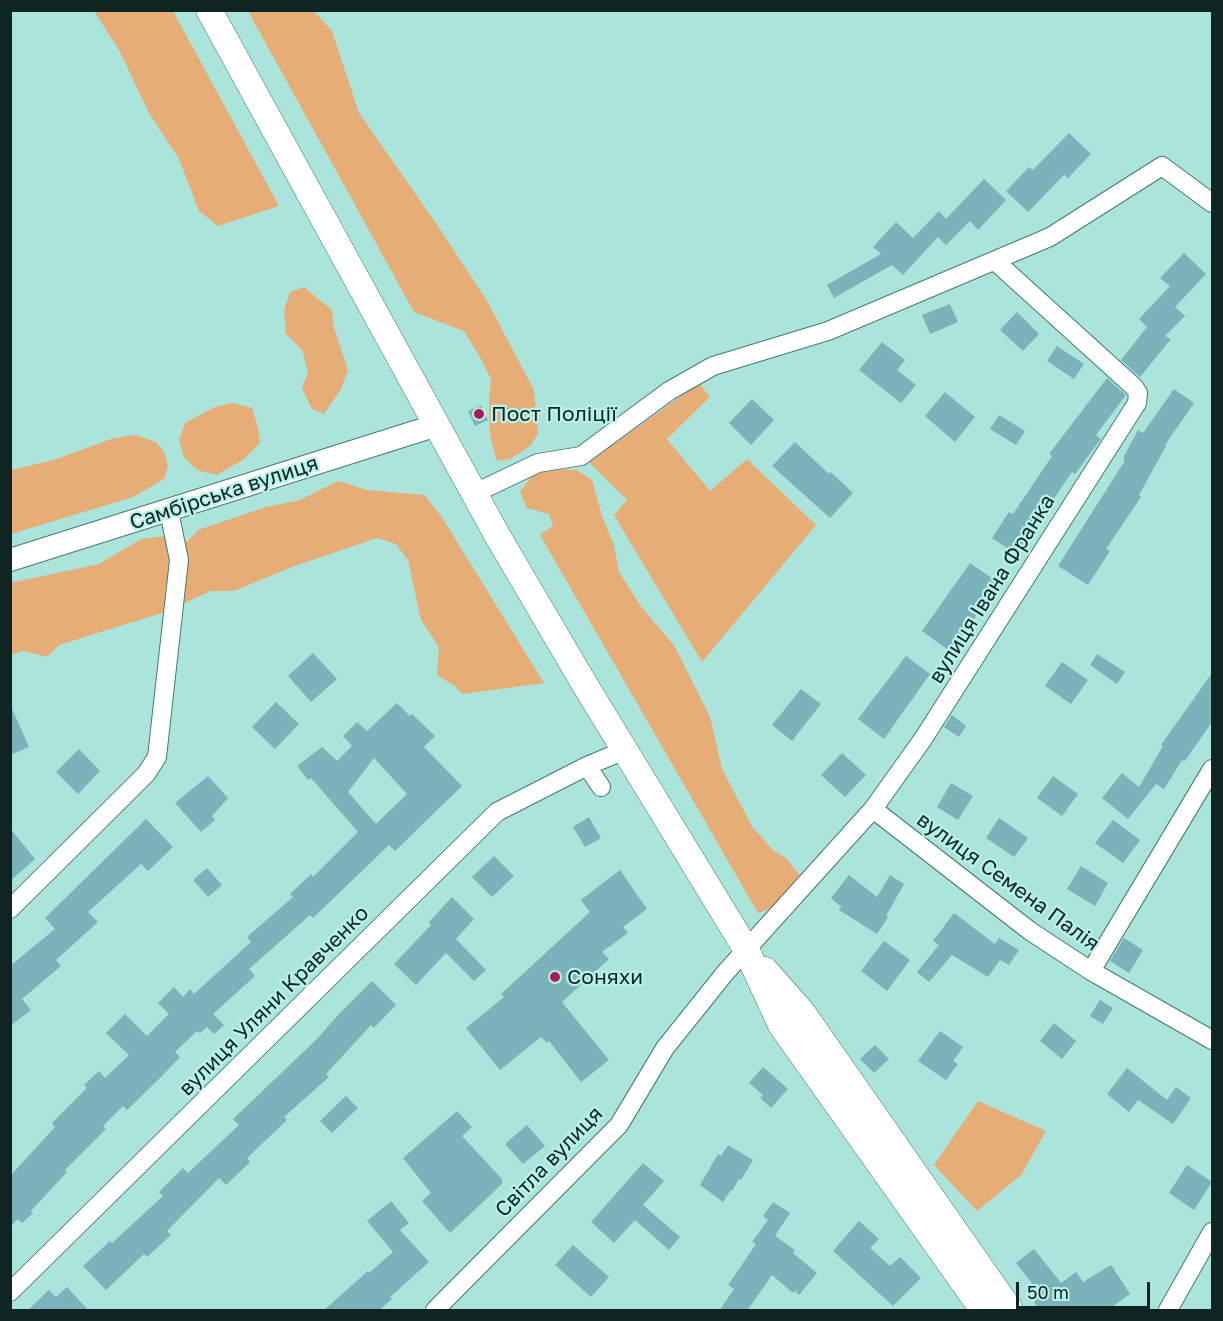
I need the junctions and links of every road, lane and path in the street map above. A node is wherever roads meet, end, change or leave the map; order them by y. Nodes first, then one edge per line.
1 (208, 10) edge
2 (1212, 203) edge
3 (995, 261) junction
4 (437, 425) junction
5 (475, 493) junction
6 (169, 511) junction
7 (10, 560) edge
8 (625, 750) junction
9 (586, 766) junction
10 (1212, 769) edge
11 (601, 788) dead end
12 (873, 810) junction
13 (10, 909) edge
14 (746, 949) junction
15 (1091, 971) junction
16 (1212, 1040) edge
17 (1212, 1232) edge
18 (10, 1292) edge
19 (435, 1311) edge
20 (983, 1311) edge
21 (1010, 1311) edge
22 (1168, 1311) edge

1 - 4 highway
2 - 3 street
3 - 5 street
3 - 12 street, вулиця Івана Франка
4 - 5 highway
4 - 6 main road, Самбірська вулиця
5 - 8 highway
6 - 7 main road, Самбірська вулиця
6 - 13 street
8 - 9 street, вулиця Уляни Кравченко
8 - 14 highway
9 - 11 street
9 - 18 street, вулиця Уляни Кравченко
10 - 15 street
12 - 14 street, вулиця Івана Франка
12 - 15 street, вулиця Семена Палія
14 - 19 street, Світла вулиця
14 - 20 highway
14 - 21 highway
15 - 16 street, вулиця Семена Палія
17 - 22 street

